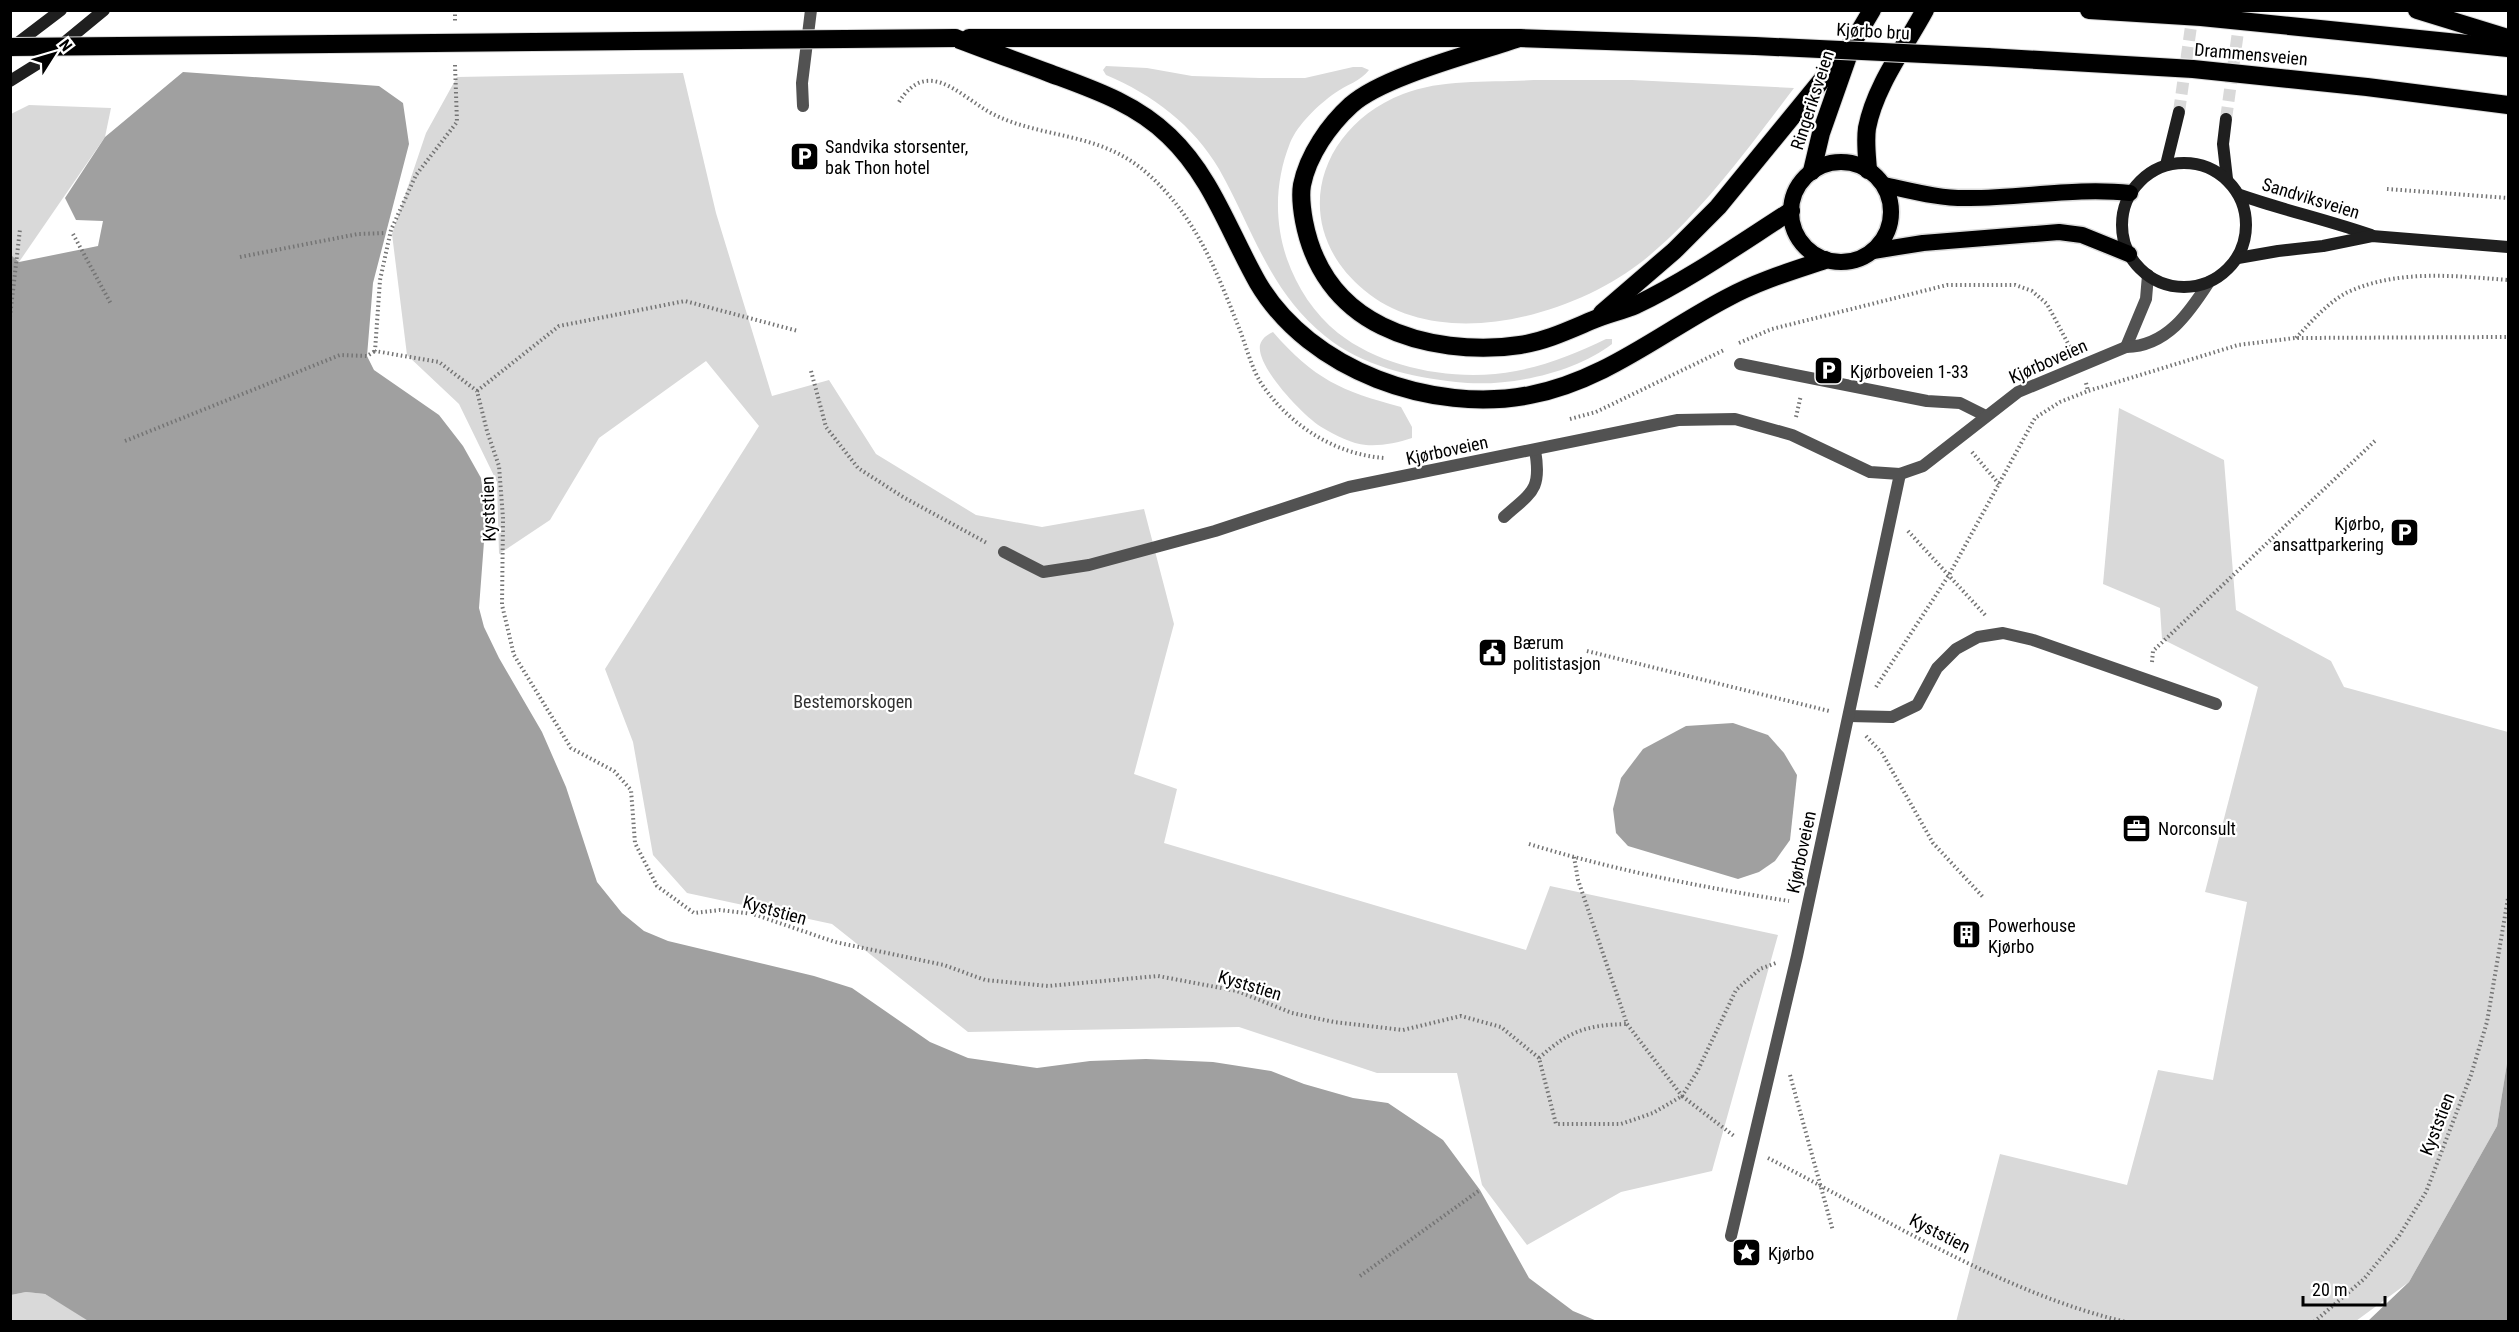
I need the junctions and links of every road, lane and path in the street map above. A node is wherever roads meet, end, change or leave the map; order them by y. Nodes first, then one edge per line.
1 (61, 10) edge
2 (104, 10) edge
3 (811, 10) edge
4 (1872, 10) edge
5 (1925, 10) edge
6 (2089, 10) edge
7 (2417, 10) edge
8 (955, 38) junction
9 (1519, 38) junction
10 (2508, 38) edge
11 (1852, 42) junction
12 (10, 48) edge
13 (2508, 48) edge
14 (1988, 57) joint
15 (10, 81) edge
16 (455, 86) dead end
17 (898, 102) dead end
18 (2508, 105) edge
19 (803, 106) dead end
20 (2179, 112) tunnel mouth
21 (2226, 119) tunnel mouth
22 (2166, 165) junction
23 (1868, 170) junction
24 (1812, 171) junction
25 (2227, 179) junction
26 (1884, 185) junction
27 (2387, 189) dead end
28 (2130, 193) junction
29 (2240, 195) junction
30 (2508, 198) edge
31 (1791, 211) junction
32 (20, 229) dead end
33 (386, 233) dead end
34 (73, 234) dead end
35 (2372, 236) junction
36 (2508, 247) edge
37 (1873, 251) junction
38 (2129, 254) junction
39 (240, 257) dead end
40 (2238, 258) junction
41 (1825, 260) junction
42 (2148, 275) junction
43 (2508, 280) edge
44 (2209, 282) junction
45 (111, 304) dead end
46 (10, 317) edge
47 (1594, 319) junction
48 (798, 331) dead end
49 (2508, 337) edge
50 (2295, 338) junction
51 (2126, 347) junction
52 (375, 351) junction
53 (1740, 364) dead end
54 (2080, 367) junction
55 (811, 370) dead end
56 (1806, 377) junction
57 (477, 391) junction
58 (2088, 391) junction
59 (1986, 416) junction
60 (1561, 421) dead end
61 (1792, 435) junction
62 (2377, 439) dead end
63 (125, 441) dead end
64 (1535, 450) junction
65 (1390, 459) dead end
66 (1900, 474) junction
67 (1504, 517) dead end
68 (1891, 519) junction
69 (1004, 552) joint
70 (1949, 575) junction
71 (1995, 634) junction
72 (1587, 651) dead end
73 (2150, 681) junction
74 (2216, 704) dead end
75 (1849, 716) junction
76 (1529, 844) dead end
77 (1574, 857) junction
78 (1983, 897) dead end
79 (2508, 898) edge
80 (1808, 904) junction
81 (1797, 956) junction
82 (1627, 1024) junction
83 (1778, 1037) junction
84 (1539, 1058) junction
85 (1682, 1096) junction
86 (1751, 1149) junction
87 (1821, 1185) junction
88 (1480, 1190) dead end
89 (1833, 1231) dead end
90 (1731, 1236) dead end
91 (1360, 1276) dead end
92 (2126, 1322) edge
93 (2314, 1322) edge

1 - 12 main road
2 - 15 main road
3 - 19 street
4 - 11 highway, Ringeriksveien
5 - 23 highway
6 - 13 highway, Drammensveien
7 - 10 highway
8 - 9 highway
8 - 12 highway, bridge
8 - 41 highway
9 - 14 highway, Kjørbo bru, bridge
9 - 47 highway
11 - 24 highway, Ringeriksveien
11 - 47 highway
14 - 18 highway, Drammensveien
16 - 52 path
17 - 65 path
20 - 22 main road
21 - 25 main road
22 - 25 main road
22 - 28 main road
23 - 24 highway
23 - 26 highway
24 - 31 highway
25 - 29 main road
26 - 28 highway
26 - 37 highway
27 - 30 path
28 - 38 main road
29 - 35 main road, Sandviksveien
29 - 40 main road
31 - 41 highway
31 - 47 highway
32 - 46 path
33 - 39 path
34 - 45 path
35 - 36 main road, Sandviksveien
35 - 40 main road, Sandviksveien
37 - 38 highway
37 - 41 highway
38 - 42 main road
40 - 44 main road
42 - 44 main road
42 - 51 street
43 - 50 path
44 - 51 street, Kjørboveien
48 - 57 path
49 - 50 path
50 - 58 path
51 - 54 street, Kjørboveien
52 - 57 path
52 - 63 path
53 - 56 street
54 - 58 path
54 - 59 street, Kjørboveien
54 - 60 path
55 - 69 path
56 - 59 street
56 - 61 path
57 - 84 path, Kyststien
58 - 70 path
59 - 66 street, Kjørboveien
61 - 64 street, Kjørboveien
61 - 66 street, Kjørboveien
62 - 73 path
64 - 67 street
64 - 69 street, Kjørboveien
66 - 68 street, Kjørboveien
68 - 70 path
68 - 75 street, Kjørboveien
70 - 71 path
70 - 75 path
71 - 73 street
71 - 75 street
72 - 75 path
73 - 74 street
75 - 78 path
75 - 80 street, Kjørboveien
76 - 77 path
77 - 80 path
77 - 82 path, Kyststien
79 - 93 path, Kyststien
80 - 81 street, Kjørboveien
81 - 83 street, Kjørboveien
81 - 85 path
82 - 84 path
82 - 85 path, Kyststien
83 - 86 street, Kjørboveien
83 - 87 path
84 - 85 path
85 - 86 path, Kyststien
86 - 87 path, Kyststien
86 - 90 street, Kjørboveien
87 - 89 path
87 - 92 path, Kyststien
88 - 91 path

